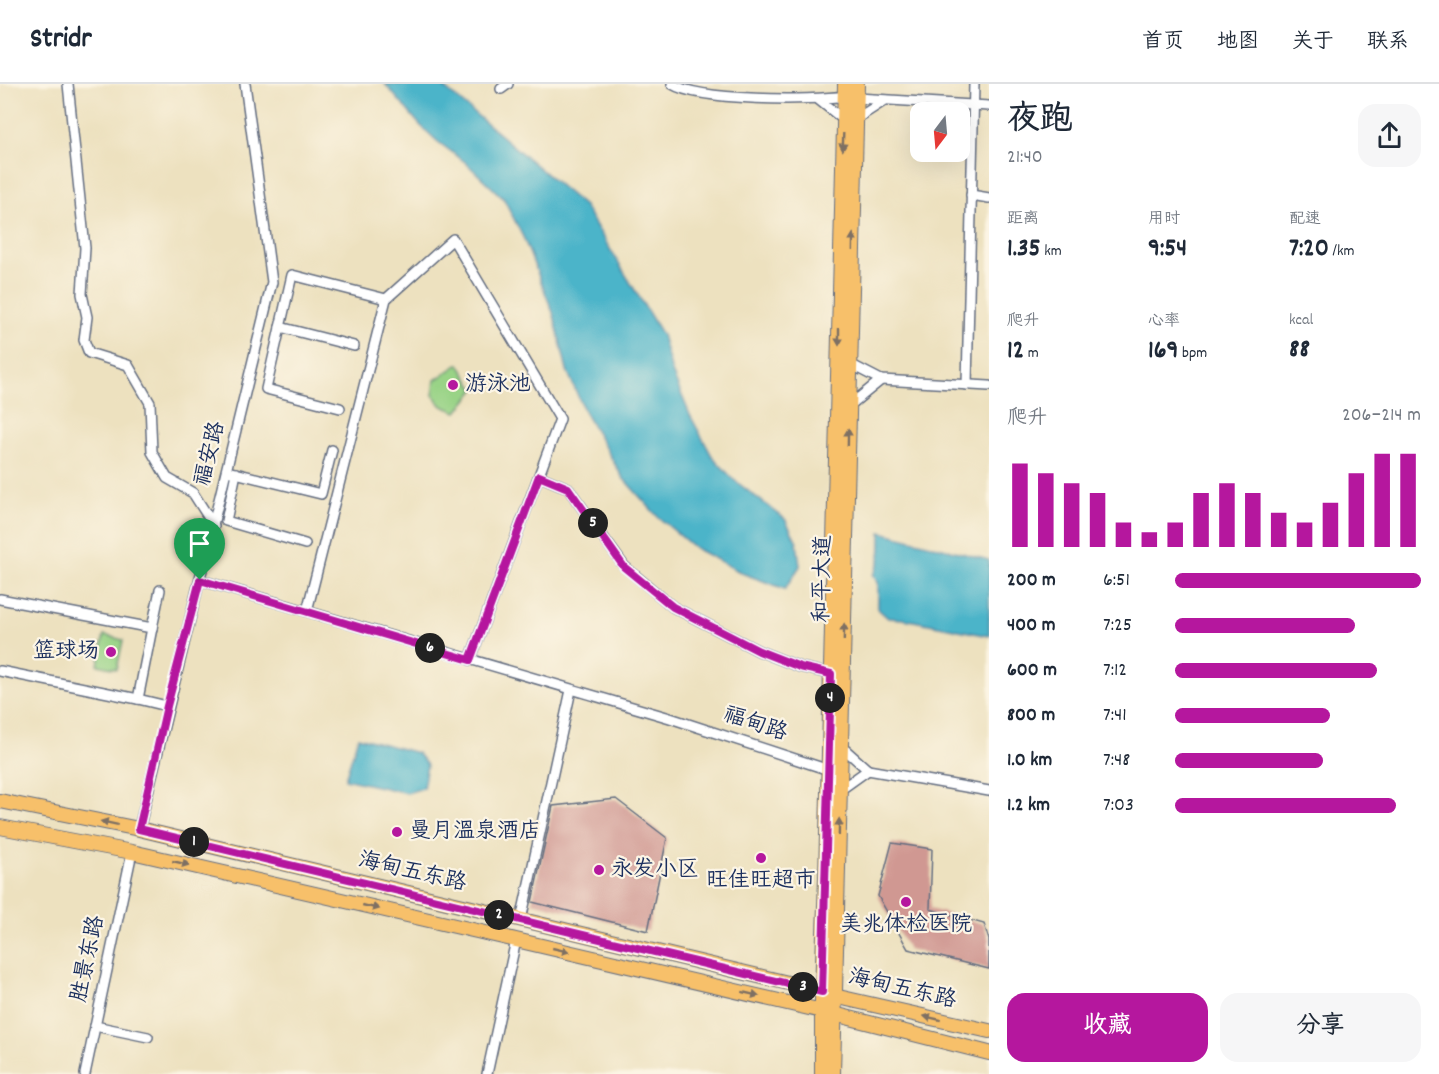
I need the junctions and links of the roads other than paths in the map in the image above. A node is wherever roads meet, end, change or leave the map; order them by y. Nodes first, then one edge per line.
1 (68, 84) edge
2 (245, 84) edge
3 (672, 84) edge
4 (974, 84) edge
5 (851, 91) edge
6 (819, 100) junction
7 (884, 101) junction
8 (974, 105) junction
9 (989, 106) edge
10 (850, 120) junction
11 (971, 195) junction
12 (989, 198) edge
13 (386, 299) junction
14 (280, 327) junction
15 (354, 346) dead end
16 (850, 364) junction
17 (880, 380) junction
18 (967, 385) junction
19 (989, 386) edge
20 (849, 406) junction
21 (340, 408) dead end
22 (332, 450) dead end
23 (231, 472) junction
24 (539, 476) junction
25 (213, 526) junction
26 (305, 544) dead end
27 (200, 580) junction
28 (160, 590) dead end
29 (0, 600) edge
30 (307, 611) junction
31 (152, 628) junction
32 (470, 660) junction
33 (0, 671) edge
34 (831, 674) junction
35 (571, 690) junction
36 (138, 699) junction
37 (167, 706) junction
38 (841, 746) junction
39 (829, 770) junction
40 (868, 770) junction
41 (840, 790) junction
42 (989, 790) edge
43 (0, 801) edge
44 (0, 827) edge
45 (139, 829) junction
46 (132, 852) junction
47 (521, 920) junction
48 (516, 940) junction
49 (828, 994) junction
50 (828, 1013) junction
51 (95, 1026) junction
52 (989, 1031) edge
53 (148, 1037) dead end
54 (989, 1053) edge
55 (85, 1074) edge
56 (487, 1074) edge
57 (822, 1074) edge
58 (833, 1074) edge

1 - 25 street
2 - 23 street, 福安路
3 - 6 street
4 - 8 street
5 - 6 street
5 - 7 street
5 - 10 main road, 和平大道
6 - 10 street
7 - 8 street
7 - 10 street
8 - 9 street
8 - 11 street
16 -> 10 main road, 和平大道
10 -> 34 main road, 和平大道
11 - 12 street
11 - 18 street
13 - 14 street
13 - 24 street
13 - 30 street
14 - 15 street
14 - 21 street
16 - 17 street
16 - 20 main road, 和平大道
17 - 18 street
17 - 20 street
18 - 19 street
38 -> 20 main road, 和平大道
22 - 23 street
23 - 25 street, 福安路
23 - 26 street
24 - 32 street
24 - 34 street
25 - 27 street, 福安路
27 - 30 street, 福甸路
27 - 37 street, 福安路
28 - 31 street
29 - 31 street
30 - 32 street, 福甸路
31 - 36 street
32 - 35 street, 福甸路
33 - 36 street
34 - 39 main road, 和平大道
35 - 39 street, 福甸路
35 - 47 street
36 - 37 street
37 - 45 street, 福安路
38 - 40 street
38 - 41 main road, 和平大道
39 - 49 main road, 和平大道
40 - 41 street
40 - 42 street
49 -> 41 main road, 和平大道
45 -> 43 main road, 海甸五东路
44 - 46 main road, 海甸五东路
45 - 47 main road, 海甸五东路
46 -> 48 main road, 海甸五东路
46 - 51 street, 胜景东路
47 - 49 main road, 海甸五东路
48 -> 50 main road, 海甸五东路
48 - 56 street
49 - 50 main road, 和平大道
52 -> 49 main road, 海甸五东路
50 - 54 main road, 海甸五东路
50 - 57 main road, 和平大道
50 - 58 main road, 和平大道
51 - 53 street
51 - 55 street, 胜景东路

